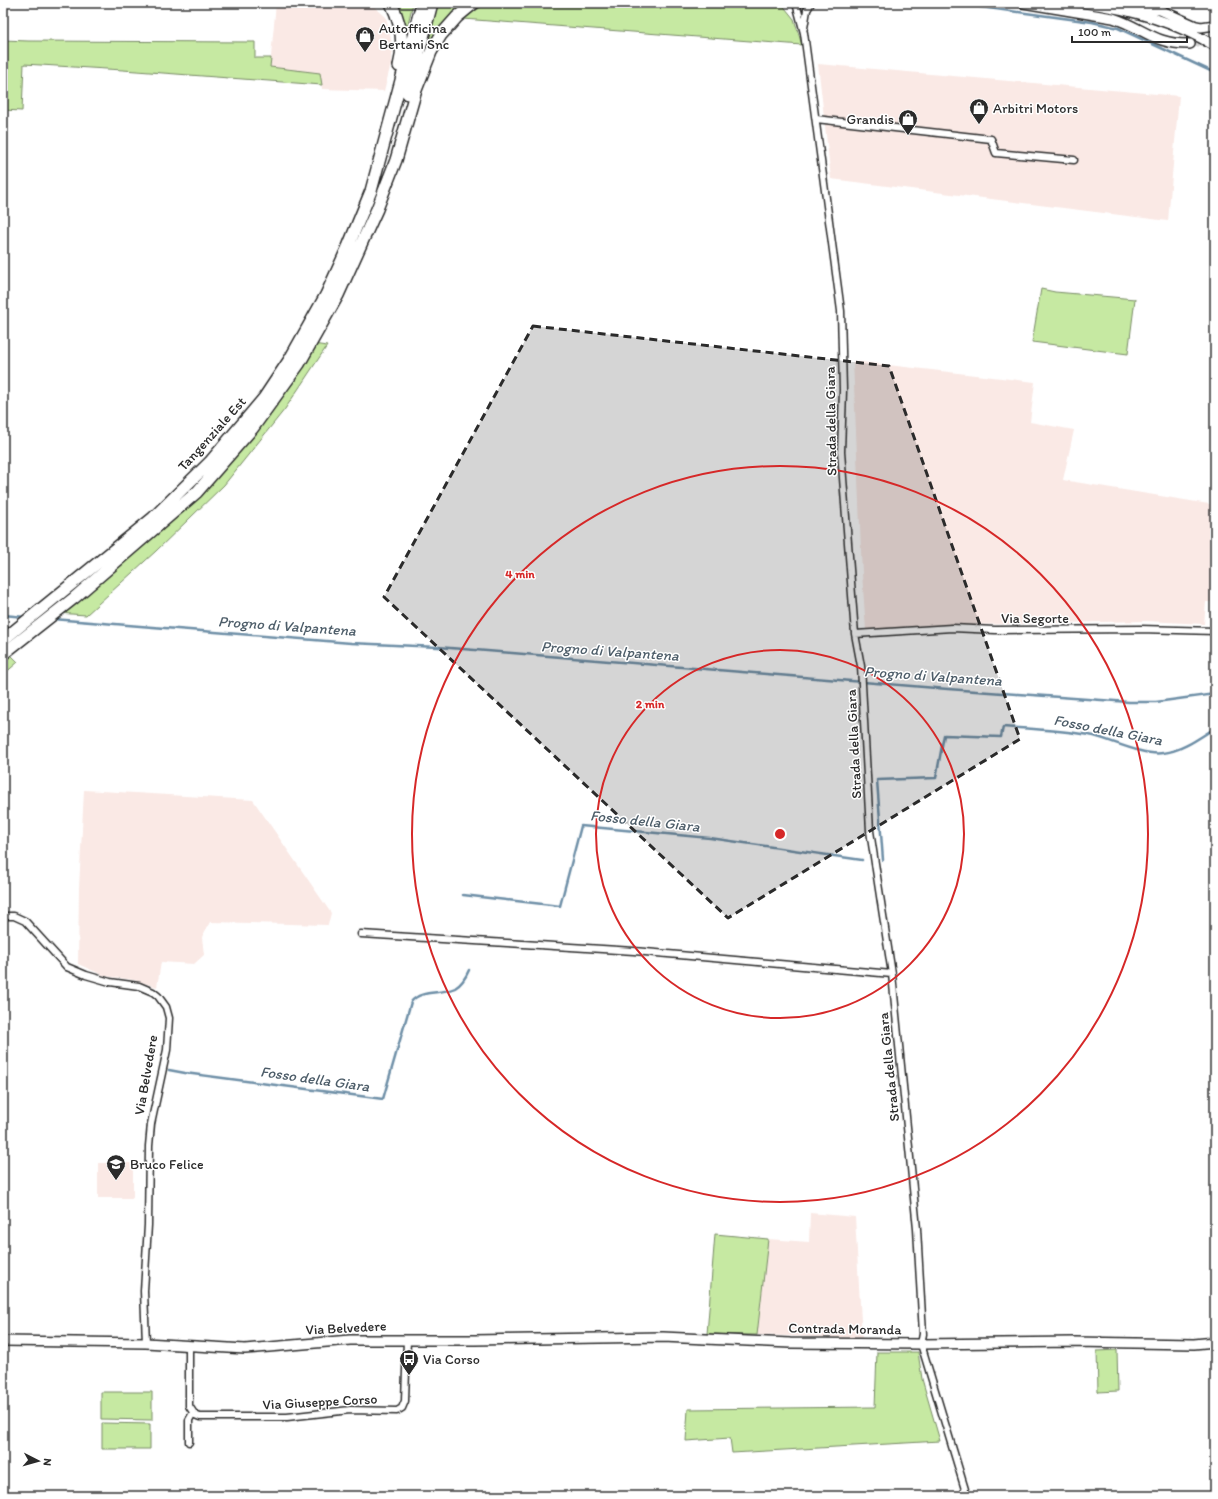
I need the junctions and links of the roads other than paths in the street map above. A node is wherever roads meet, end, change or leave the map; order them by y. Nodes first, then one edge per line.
1 (391, 3) edge
2 (422, 3) edge
3 (432, 3) edge
4 (474, 3) edge
5 (796, 3) edge
6 (811, 3) edge
7 (1023, 3) edge
8 (1084, 3) edge
9 (1128, 7) edge
10 (1146, 9) junction
11 (1215, 25) edge
12 (804, 33) junction
13 (1215, 40) edge
14 (1190, 44) tunnel mouth
15 (1215, 46) edge
16 (816, 119) junction
17 (1074, 160) dead end
18 (371, 191) junction
19 (377, 209) junction
20 (1215, 631) edge
21 (855, 634) junction
22 (3, 640) edge
23 (3, 653) edge
24 (3, 916) edge
25 (361, 934) dead end
26 (892, 974) junction
27 (407, 1339) junction
28 (475, 1340) joint
29 (3, 1341) edge
30 (1215, 1342) edge
31 (146, 1343) junction
32 (921, 1344) junction
33 (189, 1346) junction
34 (193, 1413) junction
35 (188, 1442) dead end
36 (967, 1496) edge

1 - 18 highway
2 - 18 highway
3 - 19 highway
4 - 19 highway
5 - 12 street, Strada della Giara
6 - 12 street, Strada della Giara
7 - 14 street
8 - 9 street
9 - 10 street
9 - 15 street
10 - 11 street
10 - 13 street
12 - 16 street, Strada della Giara
16 - 17 street
16 - 21 street, Strada della Giara
18 - 22 highway, Tangenziale Est
19 - 23 highway, Tangenziale Est
20 - 21 street, Via Segorte
21 - 26 street, Strada della Giara
24 - 31 street, Via Belvedere
25 - 26 street
26 - 32 street, Strada della Giara
27 - 28 street, Via Belvedere
27 - 33 street, Via Belvedere
27 - 34 street, Via Giuseppe Corso
28 - 32 street, Contrada Moranda
29 - 31 street, Via Belvedere
30 - 32 street, Contrada Moranda
31 - 33 street, Via Belvedere
32 - 36 street
33 - 34 street
34 - 35 street

